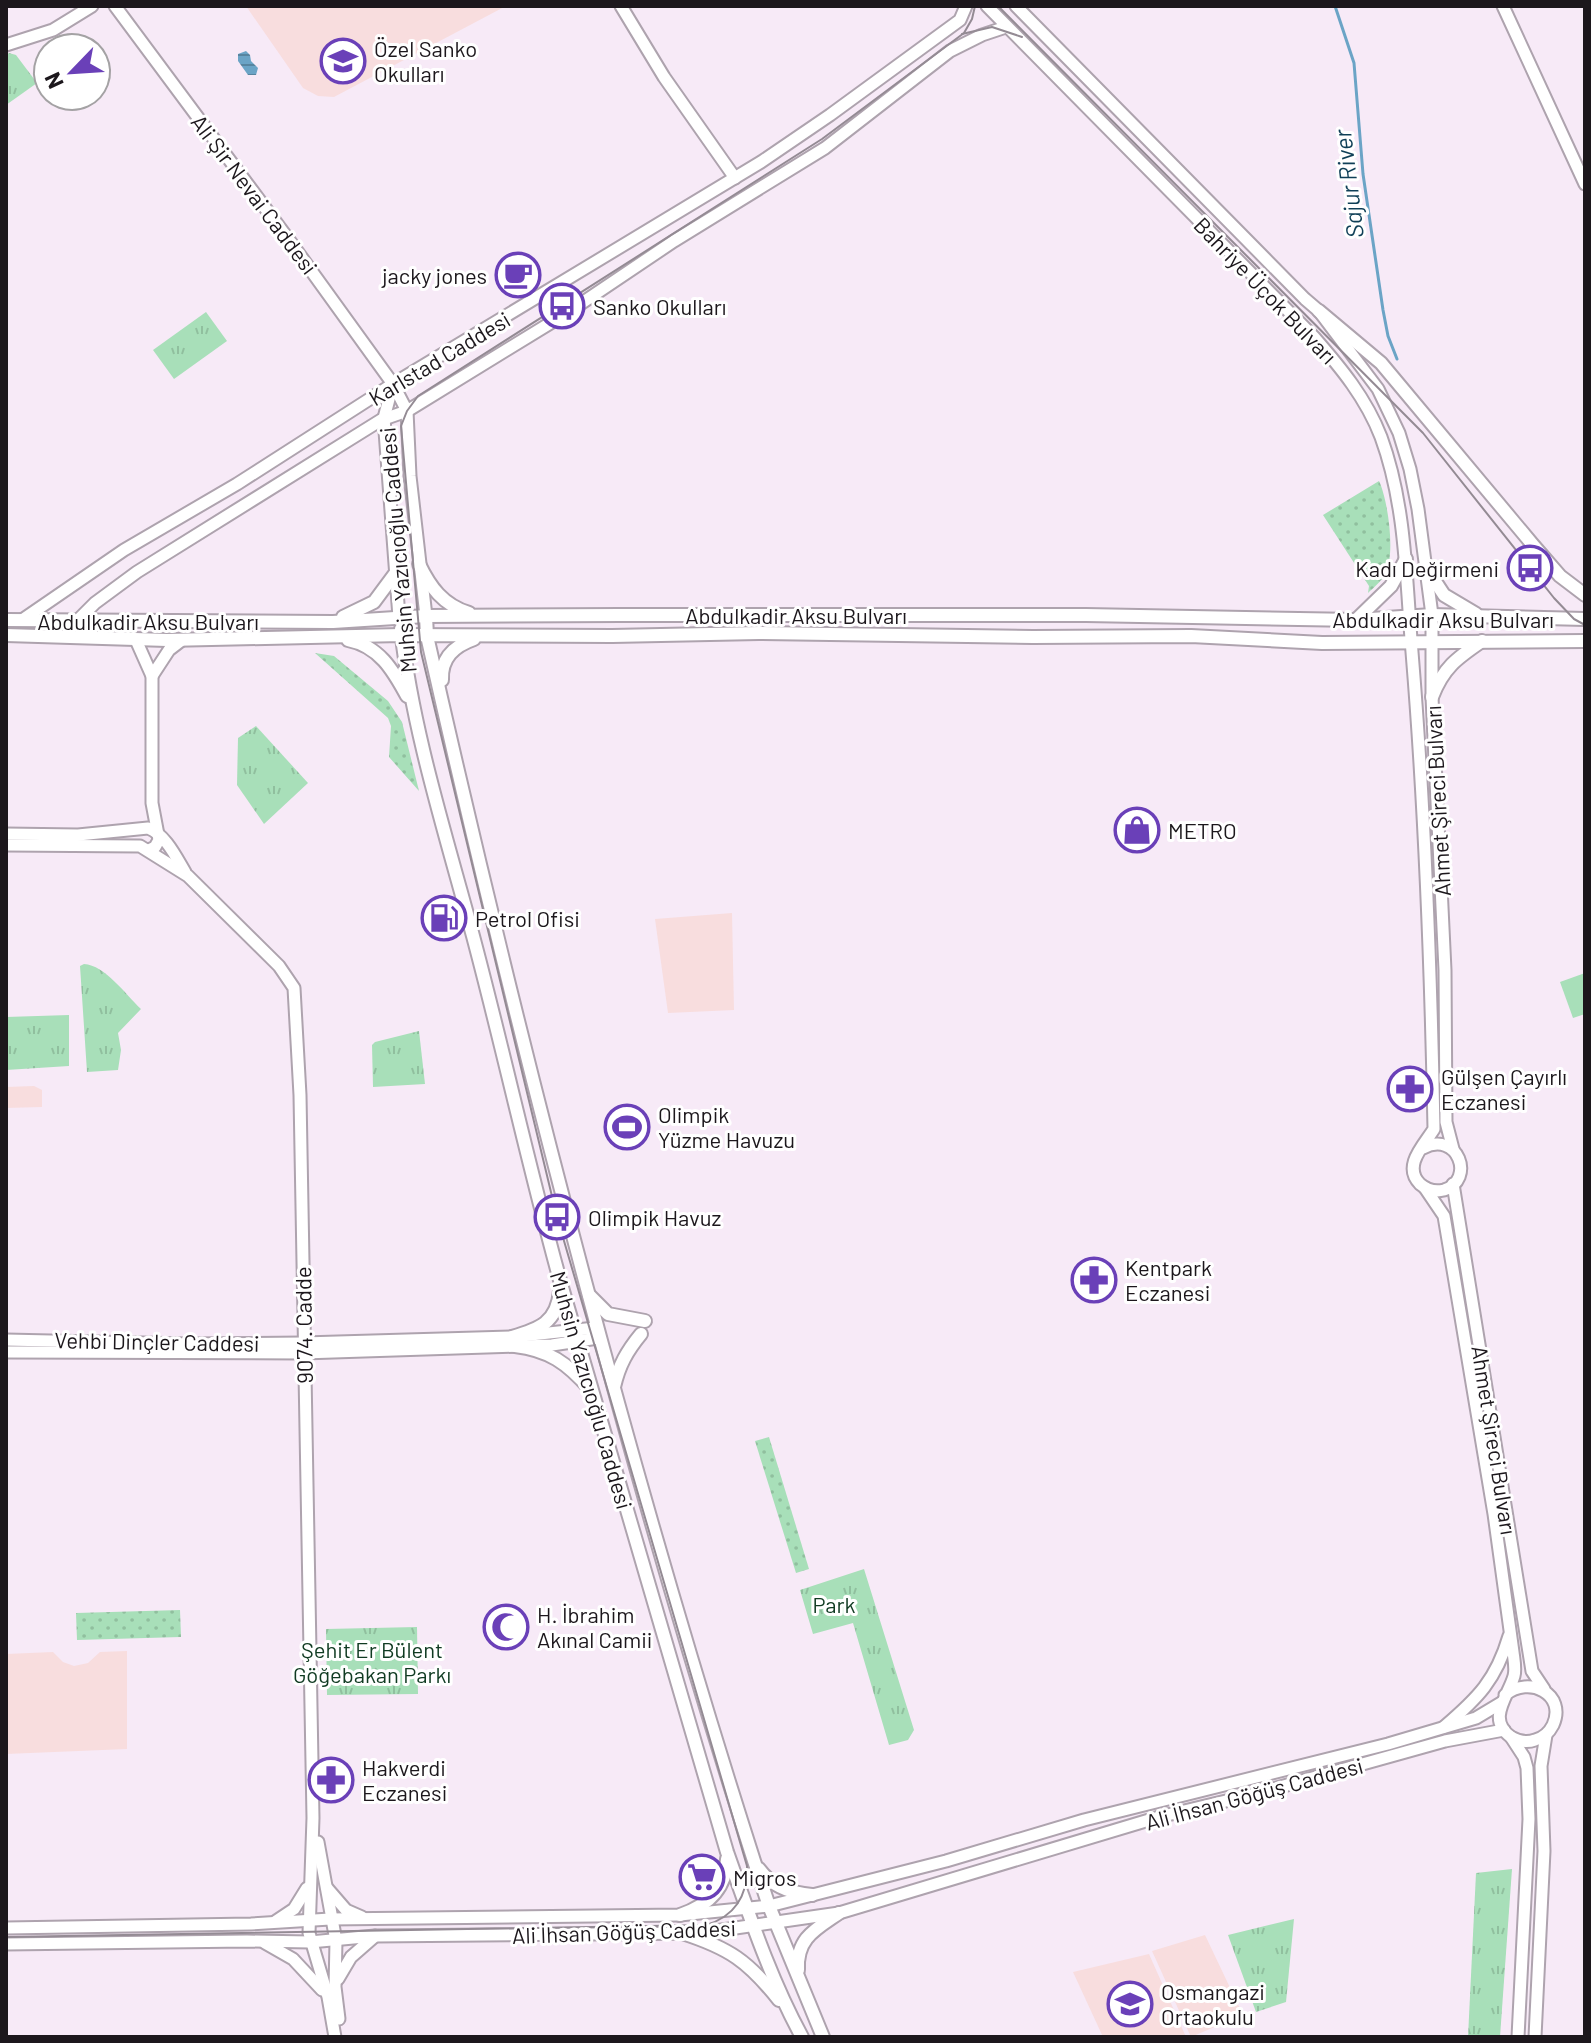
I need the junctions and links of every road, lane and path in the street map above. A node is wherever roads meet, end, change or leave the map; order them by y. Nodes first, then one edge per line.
1 (92, 6) edge
2 (115, 6) edge
3 (621, 6) edge
4 (966, 6) edge
5 (987, 6) edge
6 (1016, 6) edge
7 (1503, 6) edge
8 (1006, 27) junction
9 (6, 45) edge
10 (735, 178) junction
11 (1585, 184) edge
12 (1319, 311) junction
13 (393, 384) junction
14 (407, 411) junction
15 (384, 418) junction
16 (1406, 559) junction
17 (419, 564) junction
18 (1425, 566) junction
19 (397, 571) junction
20 (1585, 595) edge
21 (1432, 615) junction
22 (426, 616) junction
23 (484, 616) junction
24 (1410, 616) junction
25 (399, 617) junction
26 (1486, 618) junction
27 (79, 619) junction
28 (1585, 619) edge
29 (6, 620) edge
30 (22, 620) junction
31 (1356, 620) junction
32 (333, 622) junction
33 (6, 635) edge
34 (401, 635) junction
35 (427, 636) junction
36 (480, 636) junction
37 (329, 637) junction
38 (136, 640) junction
39 (182, 640) junction
40 (1483, 641) junction
41 (1585, 641) edge
42 (1411, 643) junction
43 (1432, 643) junction
44 (152, 676) junction
45 (1432, 697) junction
46 (412, 706) junction
47 (443, 707) junction
48 (152, 803) junction
49 (140, 828) junction
50 (6, 834) edge
51 (158, 835) junction
52 (6, 845) edge
53 (144, 848) junction
54 (188, 876) junction
55 (1423, 1148) junction
56 (1453, 1149) junction
57 (1453, 1184) junction
58 (1425, 1188) junction
59 (561, 1284) junction
60 (585, 1290) junction
61 (597, 1333) junction
62 (578, 1337) junction
63 (6, 1340) edge
64 (514, 1341) junction
65 (303, 1348) junction
66 (6, 1352) edge
67 (614, 1390) junction
68 (592, 1392) junction
69 (1510, 1631) junction
70 (1546, 1693) junction
71 (1503, 1699) junction
72 (1440, 1730) junction
73 (1507, 1733) junction
74 (1546, 1735) junction
75 (313, 1818) junction
76 (727, 1852) junction
77 (754, 1861) junction
78 (310, 1880) junction
79 (325, 1885) junction
80 (812, 1895) junction
81 (769, 1906) junction
82 (747, 1909) junction
83 (839, 1913) junction
84 (680, 1915) junction
85 (366, 1918) junction
86 (330, 1919) junction
87 (308, 1921) junction
88 (272, 1923) junction
89 (776, 1923) junction
90 (753, 1926) junction
91 (6, 1928) edge
92 (682, 1933) junction
93 (375, 1936) junction
94 (261, 1941) junction
95 (336, 1941) junction
96 (310, 1942) junction
97 (6, 1944) edge
98 (798, 1977) junction
99 (331, 1992) junction
100 (788, 2011) junction
101 (335, 2037) edge
102 (342, 2037) edge
103 (802, 2037) edge
104 (823, 2037) edge
105 (1518, 2037) edge
106 (1535, 2037) edge

1 - 9 main road
2 - 13 main road, Ali Şir Nevai Caddesi
3 - 10 main road
4 - 10 main road, Karlstad Caddesi
5 - 8 main road, Bahriye Üçok Bulvarı
6 - 12 main road, Bahriye Üçok Bulvarı
7 - 11 main road
8 - 14 main road, Karlstad Caddesi
8 - 16 main road, Bahriye Üçok Bulvarı
10 - 13 main road, Karlstad Caddesi
12 - 18 main road, Bahriye Üçok Bulvarı
12 - 20 main road
13 - 14 main road, Muhsin Yazıcıoğlu Caddesi
13 - 15 main road, Muhsin Yazıcıoğlu Caddesi
13 - 30 main road, Karlstad Caddesi
14 - 15 main road, Karlstad Caddesi
14 - 17 main road, Muhsin Yazıcıoğlu Caddesi
15 - 19 main road, Muhsin Yazıcıoğlu Caddesi
15 - 27 main road, Karlstad Caddesi
16 - 24 main road, Bahriye Üçok Bulvarı
16 - 31 main road
17 - 22 main road, Muhsin Yazıcıoğlu Caddesi
17 - 23 main road
18 - 21 main road, Bahriye Üçok Bulvarı
18 - 26 main road
19 - 25 main road, Muhsin Yazıcıoğlu Caddesi
19 - 32 main road
21 - 24 main road, Abdulkadir Aksu Bulvarı
21 - 26 main road, Abdulkadir Aksu Bulvarı
21 - 43 main road, Bahriye Üçok Bulvarı
22 - 23 main road, Abdulkadir Aksu Bulvarı
22 - 25 main road, Abdulkadir Aksu Bulvarı
22 - 35 main road, Muhsin Yazıcıoğlu Caddesi
23 - 31 main road, Abdulkadir Aksu Bulvarı
24 - 31 main road, Abdulkadir Aksu Bulvarı
24 - 42 main road, Bahriye Üçok Bulvarı
25 - 32 main road, Abdulkadir Aksu Bulvarı
25 - 34 main road, Muhsin Yazıcıoğlu Caddesi
26 - 28 main road, Abdulkadir Aksu Bulvarı
27 - 30 main road, Abdulkadir Aksu Bulvarı
27 - 32 main road, Abdulkadir Aksu Bulvarı
29 - 30 main road, Abdulkadir Aksu Bulvarı
33 - 38 main road, Abdulkadir Aksu Bulvarı
34 - 35 main road, Abdulkadir Aksu Bulvarı
34 - 37 main road, Abdulkadir Aksu Bulvarı
34 - 46 main road, Muhsin Yazıcıoğlu Caddesi
35 - 36 main road, Abdulkadir Aksu Bulvarı
35 - 47 main road, Muhsin Yazıcıoğlu Caddesi
36 - 42 main road, Abdulkadir Aksu Bulvarı
36 - 47 main road
37 - 39 main road, Abdulkadir Aksu Bulvarı
37 - 46 main road
38 - 39 main road, Abdulkadir Aksu Bulvarı
38 - 44 main road
39 - 44 main road
40 - 41 main road, Abdulkadir Aksu Bulvarı
40 - 43 main road, Abdulkadir Aksu Bulvarı
40 - 45 main road
42 - 43 main road, Abdulkadir Aksu Bulvarı
42 - 55 main road, Bahriye Üçok Bulvarı
43 - 45 main road, Ahmet Şireci Bulvarı
44 - 48 main road
45 - 56 main road, Ahmet Şireci Bulvarı
46 - 59 main road, Muhsin Yazıcıoğlu Caddesi
47 - 60 main road, Muhsin Yazıcıoğlu Caddesi
48 - 49 main road
48 - 51 main road
49 - 50 main road
49 - 51 main road
49 - 53 main road
51 - 53 main road
51 - 54 main road, 9074. Cadde
52 - 53 main road
53 - 54 main road, 9074. Cadde
54 - 65 main road, 9074. Cadde
55 - 56 main road
55 - 58 main road
56 - 57 main road
57 - 58 main road
57 - 70 main road, Ahmet Şireci Bulvarı
58 - 69 main road
59 - 62 main road, Muhsin Yazıcıoğlu Caddesi
59 - 64 main road
60 - 61 main road, Muhsin Yazıcıoğlu Caddesi
60 - 67 main road
61 - 62 main road, Vehbi Dinçler Caddesi
61 - 67 main road, Muhsin Yazıcıoğlu Caddesi
62 - 64 main road, Vehbi Dinçler Caddesi
62 - 68 main road, Muhsin Yazıcıoğlu Caddesi
63 - 65 main road, Vehbi Dinçler Caddesi
64 - 65 main road, Vehbi Dinçler Caddesi
64 - 68 main road
65 - 66 main road
65 - 75 main road, 9074. Cadde
67 - 77 main road, Muhsin Yazıcıoğlu Caddesi
68 - 76 main road, Muhsin Yazıcıoğlu Caddesi
69 - 71 main road
69 - 72 main road
70 - 71 main road
70 - 74 main road
71 - 72 main road, Ali İhsan Göğüş Caddesi
71 - 73 main road
72 - 80 main road, Ali İhsan Göğüş Caddesi
73 - 74 main road
73 - 83 main road, Ali İhsan Göğüş Caddesi
73 - 105 main road
74 - 106 main road
75 - 78 main road
75 - 79 main road
76 - 82 main road, Muhsin Yazıcıoğlu Caddesi
76 - 84 main road
77 - 80 main road
77 - 81 main road, Muhsin Yazıcıoğlu Caddesi
78 - 87 main road
78 - 88 main road
79 - 85 main road
79 - 86 main road
80 - 81 main road, Ali İhsan Göğüş Caddesi
81 - 82 main road, Ali İhsan Göğüş Caddesi
81 - 89 main road, Muhsin Yazıcıoğlu Caddesi
82 - 84 main road, Ali İhsan Göğüş Caddesi
82 - 90 main road, Muhsin Yazıcıoğlu Caddesi
83 - 89 main road, Ali İhsan Göğüş Caddesi
83 - 98 main road
84 - 85 main road, Ali İhsan Göğüş Caddesi
85 - 86 main road, Ali İhsan Göğüş Caddesi
86 - 87 main road, Ali İhsan Göğüş Caddesi
86 - 95 main road
87 - 88 main road, Ali İhsan Göğüş Caddesi
87 - 96 main road
88 - 91 main road, Ali İhsan Göğüş Caddesi
89 - 90 main road, Ali İhsan Göğüş Caddesi
89 - 98 main road, Muhsin Yazıcıoğlu Caddesi
90 - 92 main road, Ali İhsan Göğüş Caddesi
90 - 100 main road, Muhsin Yazıcıoğlu Caddesi
92 - 93 main road, Ali İhsan Göğüş Caddesi
92 - 100 main road
93 - 95 main road, Ali İhsan Göğüş Caddesi
93 - 99 main road
94 - 96 main road, Ali İhsan Göğüş Caddesi
94 - 97 main road, Ali İhsan Göğüş Caddesi
94 - 99 main road
95 - 96 main road, Ali İhsan Göğüş Caddesi
95 - 99 main road
96 - 99 main road
98 - 104 main road, Muhsin Yazıcıoğlu Caddesi
99 - 101 main road
99 - 102 main road
100 - 103 main road, Muhsin Yazıcıoğlu Caddesi

